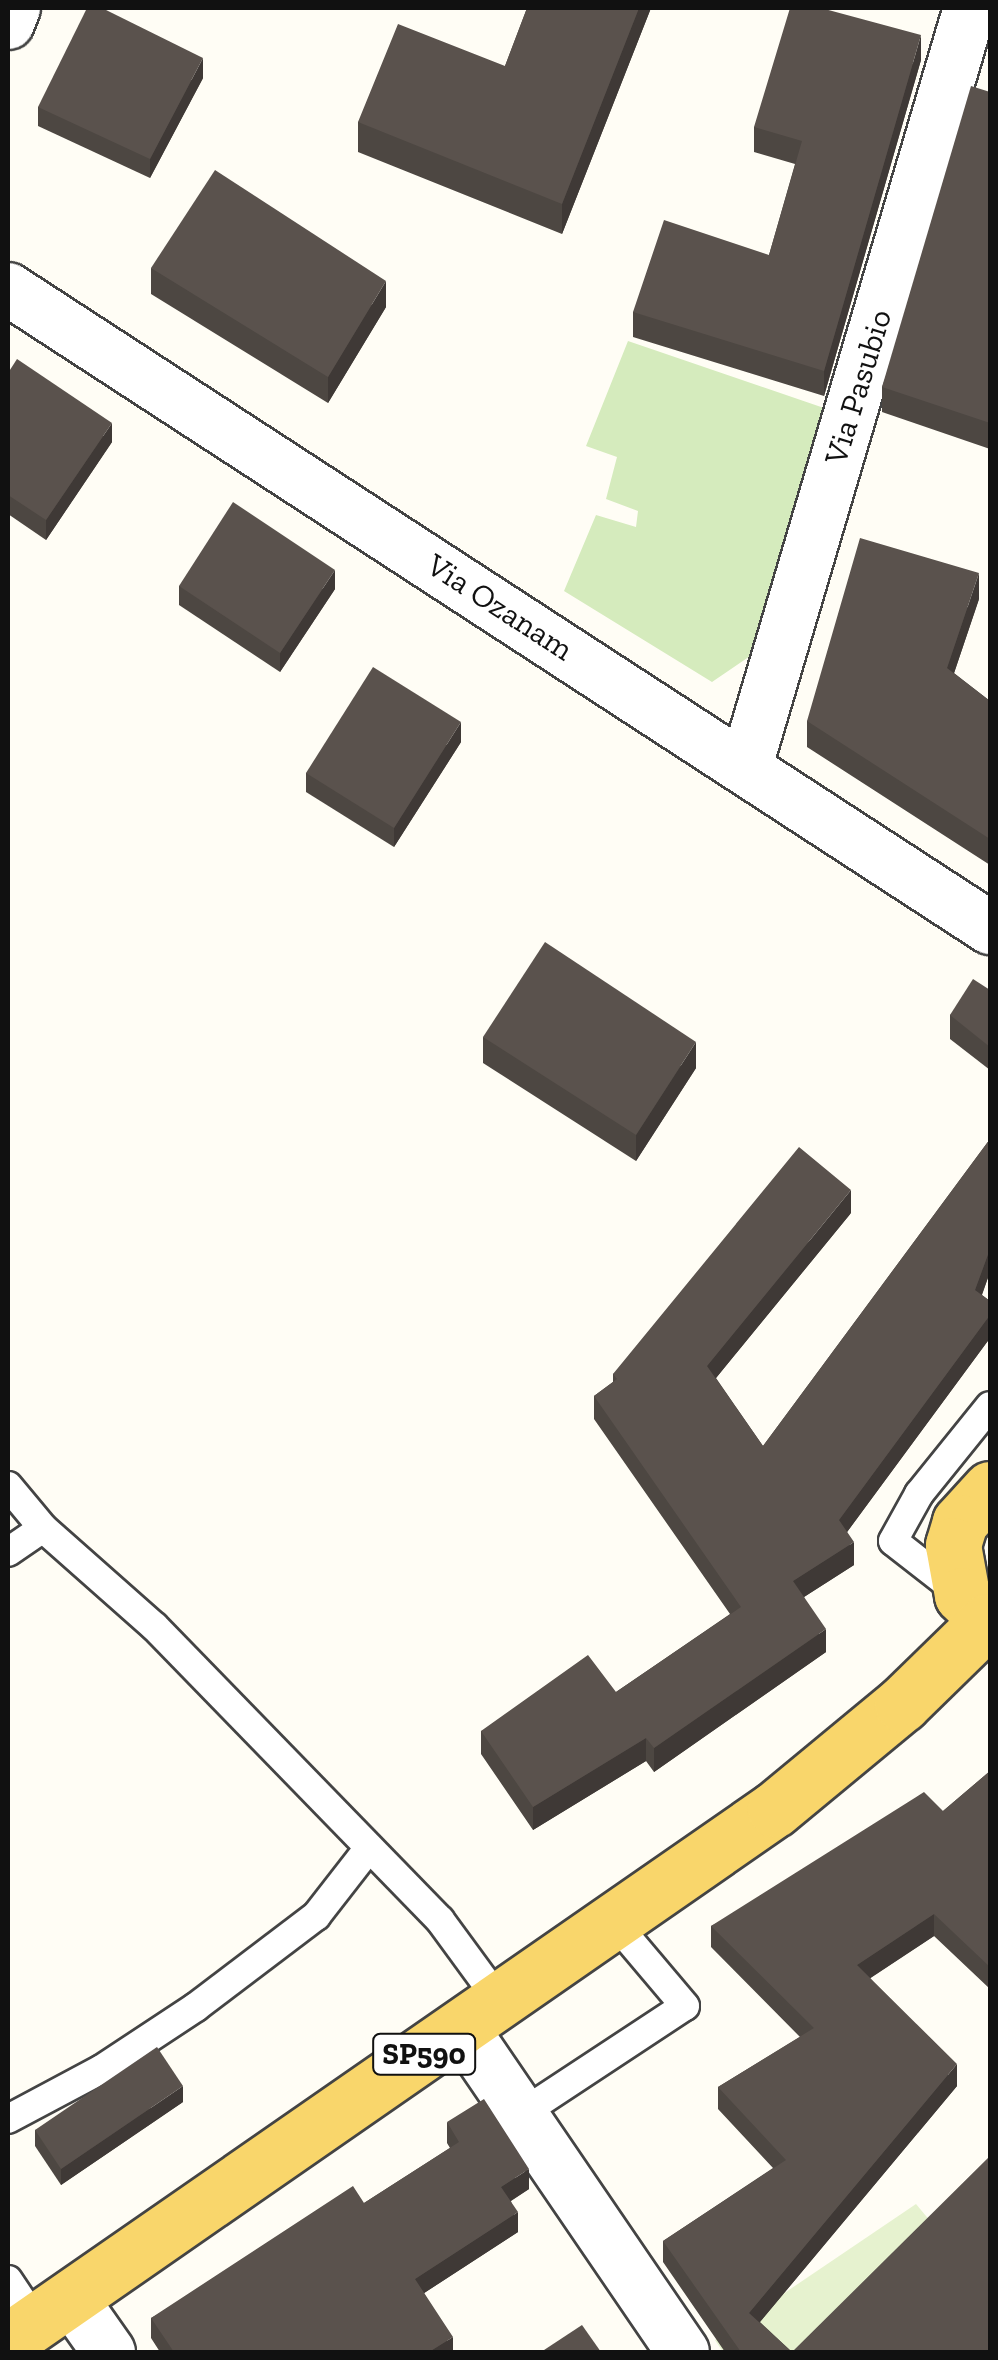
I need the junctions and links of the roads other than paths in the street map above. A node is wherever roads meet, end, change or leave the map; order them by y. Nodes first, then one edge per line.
1 (14, 8) edge
2 (970, 8) edge
3 (8, 23) edge
4 (8, 289) edge
5 (746, 766) junction
6 (990, 928) edge
7 (990, 1406) edge
8 (8, 1486) edge
9 (990, 1490) edge
10 (43, 1528) junction
11 (8, 1552) edge
12 (980, 1613) edge
13 (369, 1848) junction
14 (614, 1922) junction
15 (481, 2015) junction
16 (521, 2114) junction
17 (8, 2119) edge
18 (30, 2310) edge
19 (109, 2352) edge
20 (683, 2352) edge

1 - 3 street
2 - 5 street, Via Pasubio
4 - 5 street, Via Ozanam
5 - 6 street, Via Ozanam
7 - 12 lane
8 - 10 lane
9 - 12 main road
10 - 11 lane
10 - 13 lane
12 - 14 main road, SP590
13 - 15 lane
13 - 17 lane
14 - 15 main road, SP590
14 - 16 lane
15 - 16 street
15 - 18 main road, SP590
16 - 20 street
18 - 19 street

